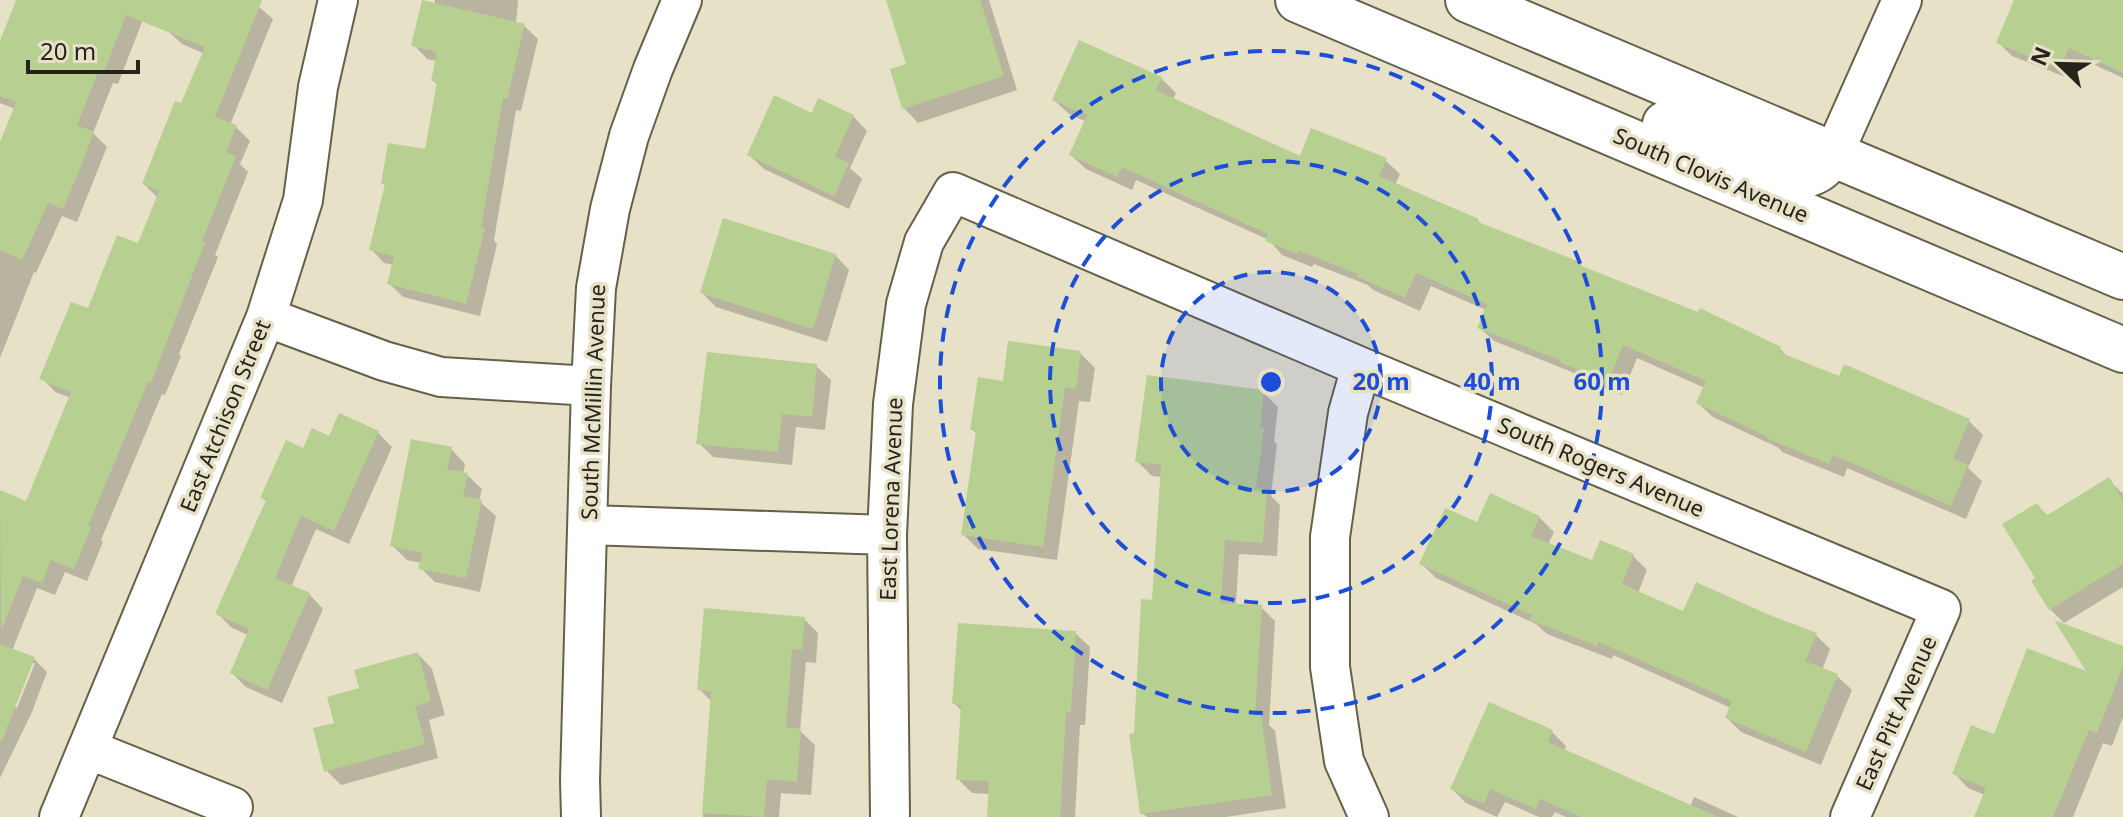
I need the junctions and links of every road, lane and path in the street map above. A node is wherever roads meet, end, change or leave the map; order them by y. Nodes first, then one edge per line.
1 (338, 0) edge
2 (682, 0) edge
3 (1298, 0) edge
4 (1468, 0) edge
5 (1902, 0) edge
6 (1471, 73) junction
7 (1833, 155) junction
8 (953, 192) joint
9 (2123, 277) edge
10 (266, 317) junction
11 (2123, 350) edge
12 (1361, 367) junction
13 (591, 386) junction
14 (588, 525) junction
15 (887, 535) junction
16 (1941, 609) joint
17 (88, 749) junction
18 (233, 807) dead end
19 (59, 817) edge
20 (581, 817) edge
21 (890, 817) edge
22 (1369, 817) edge
23 (1850, 817) edge

1 - 10 street, East Atchison Street
2 - 13 street, South McMillin Avenue
3 - 6 main road, South Clovis Avenue
4 - 7 main road
5 - 7 street
6 - 7 main road
6 - 11 main road, South Clovis Avenue
7 - 9 main road
8 - 12 street, South Rogers Avenue
8 - 15 street, East Lorena Avenue
10 - 13 street
10 - 17 street, East Atchison Street
12 - 16 street, South Rogers Avenue
12 - 22 street
13 - 14 street, South McMillin Avenue
14 - 15 street
14 - 20 street, South McMillin Avenue
15 - 21 street, East Lorena Avenue
16 - 23 street, East Pitt Avenue
17 - 18 street
17 - 19 street, East Atchison Street

